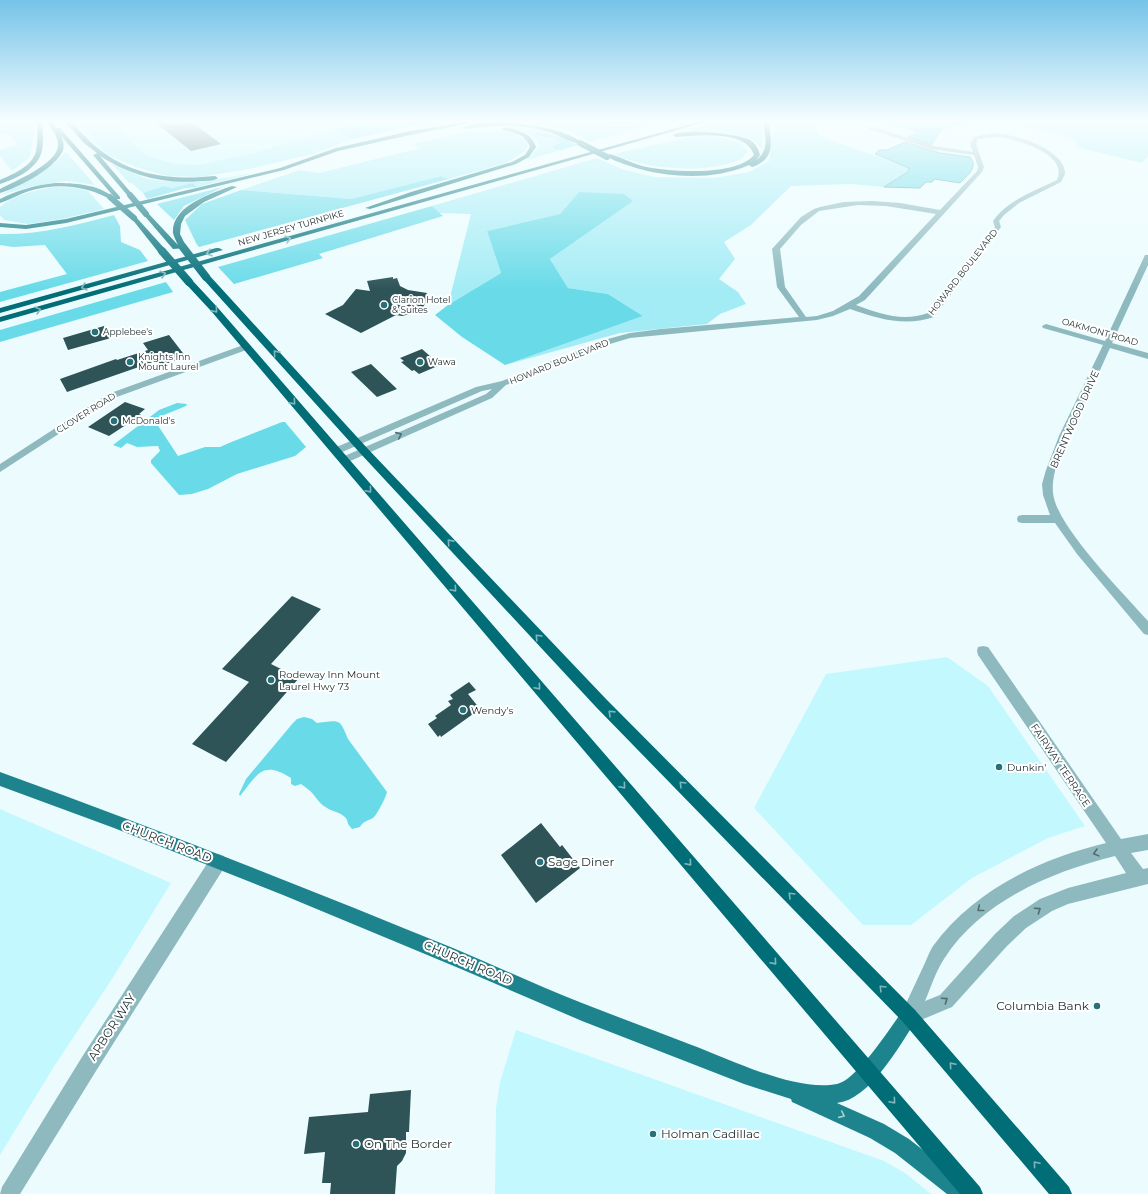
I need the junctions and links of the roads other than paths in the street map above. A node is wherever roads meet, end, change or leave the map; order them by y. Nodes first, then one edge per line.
1 (24, 178) edge
2 (100, 178) edge
3 (116, 178) edge
4 (153, 178) edge
5 (218, 178) edge
6 (246, 178) edge
7 (246, 178) edge
8 (262, 178) edge
9 (464, 178) edge
10 (478, 178) edge
11 (507, 178) edge
12 (973, 178) edge
13 (1060, 178) edge
14 (0, 191) edge
15 (0, 201) edge
16 (368, 208) junction
17 (353, 213) dead end
18 (942, 213) junction
19 (134, 218) junction
20 (0, 225) edge
21 (0, 230) edge
22 (179, 247) junction
23 (230, 247) dead end
24 (1148, 257) edge
25 (850, 306) junction
26 (0, 311) edge
27 (804, 319) junction
28 (0, 320) edge
29 (1046, 326) dead end
30 (1107, 345) junction
31 (246, 347) junction
32 (1148, 356) edge
33 (360, 447) junction
34 (340, 456) junction
35 (0, 469) edge
36 (1022, 519) dead end
37 (1058, 519) junction
38 (1148, 630) edge
39 (983, 651) dead end
40 (0, 779) edge
41 (1148, 842) edge
42 (1117, 848) junction
43 (218, 862) junction
44 (1143, 877) edge
45 (910, 1016) junction
46 (868, 1072) junction
47 (781, 1088) junction
48 (9, 1194) edge
49 (962, 1194) edge
50 (973, 1194) edge
51 (1062, 1194) edge

1 - 14 highway
2 - 19 highway, bridge
3 - 22 highway, bridge
4 - 5 highway
6 - 20 highway
7 - 21 highway
8 - 22 highway
9 - 16 highway
10 - 16 highway, NEW JERSEY TURNPIKE
28 -> 11 highway, NEW JERSEY TURNPIKE
12 - 18 street, HOWARD BOULEVARD
13 - 25 street, HOWARD BOULEVARD
15 - 19 highway, bridge
16 - 17 highway, NEW JERSEY TURNPIKE
18 - 25 street, HOWARD BOULEVARD
18 - 27 street
19 -> 31 highway, bridge
33 -> 22 highway, bridge
23 -> 26 highway, NEW JERSEY TURNPIKE
24 - 30 street, BRENTWOOD DRIVE
25 - 27 street, HOWARD BOULEVARD
27 - 33 street, HOWARD BOULEVARD
29 - 30 street, OAKMONT ROAD
30 - 32 street, OAKMONT ROAD
30 - 37 street, BRENTWOOD DRIVE
31 -> 34 highway
31 - 35 street, CLOVER ROAD
33 - 34 street, HOWARD BOULEVARD
45 -> 33 highway
34 -> 46 highway
36 - 37 street
37 - 38 street, BRENTWOOD DRIVE
39 - 42 street, FAIRWAY TERRACE
40 - 43 main road, CHURCH ROAD
41 - 42 street
42 - 44 street, FAIRWAY TERRACE
42 -> 45 street
43 - 47 main road, CHURCH ROAD
43 - 48 street, ARBOR WAY
45 -> 44 street
45 - 46 main road, CHURCH ROAD
51 -> 45 highway
46 - 47 main road, CHURCH ROAD
46 -> 50 highway
47 -> 49 main road

